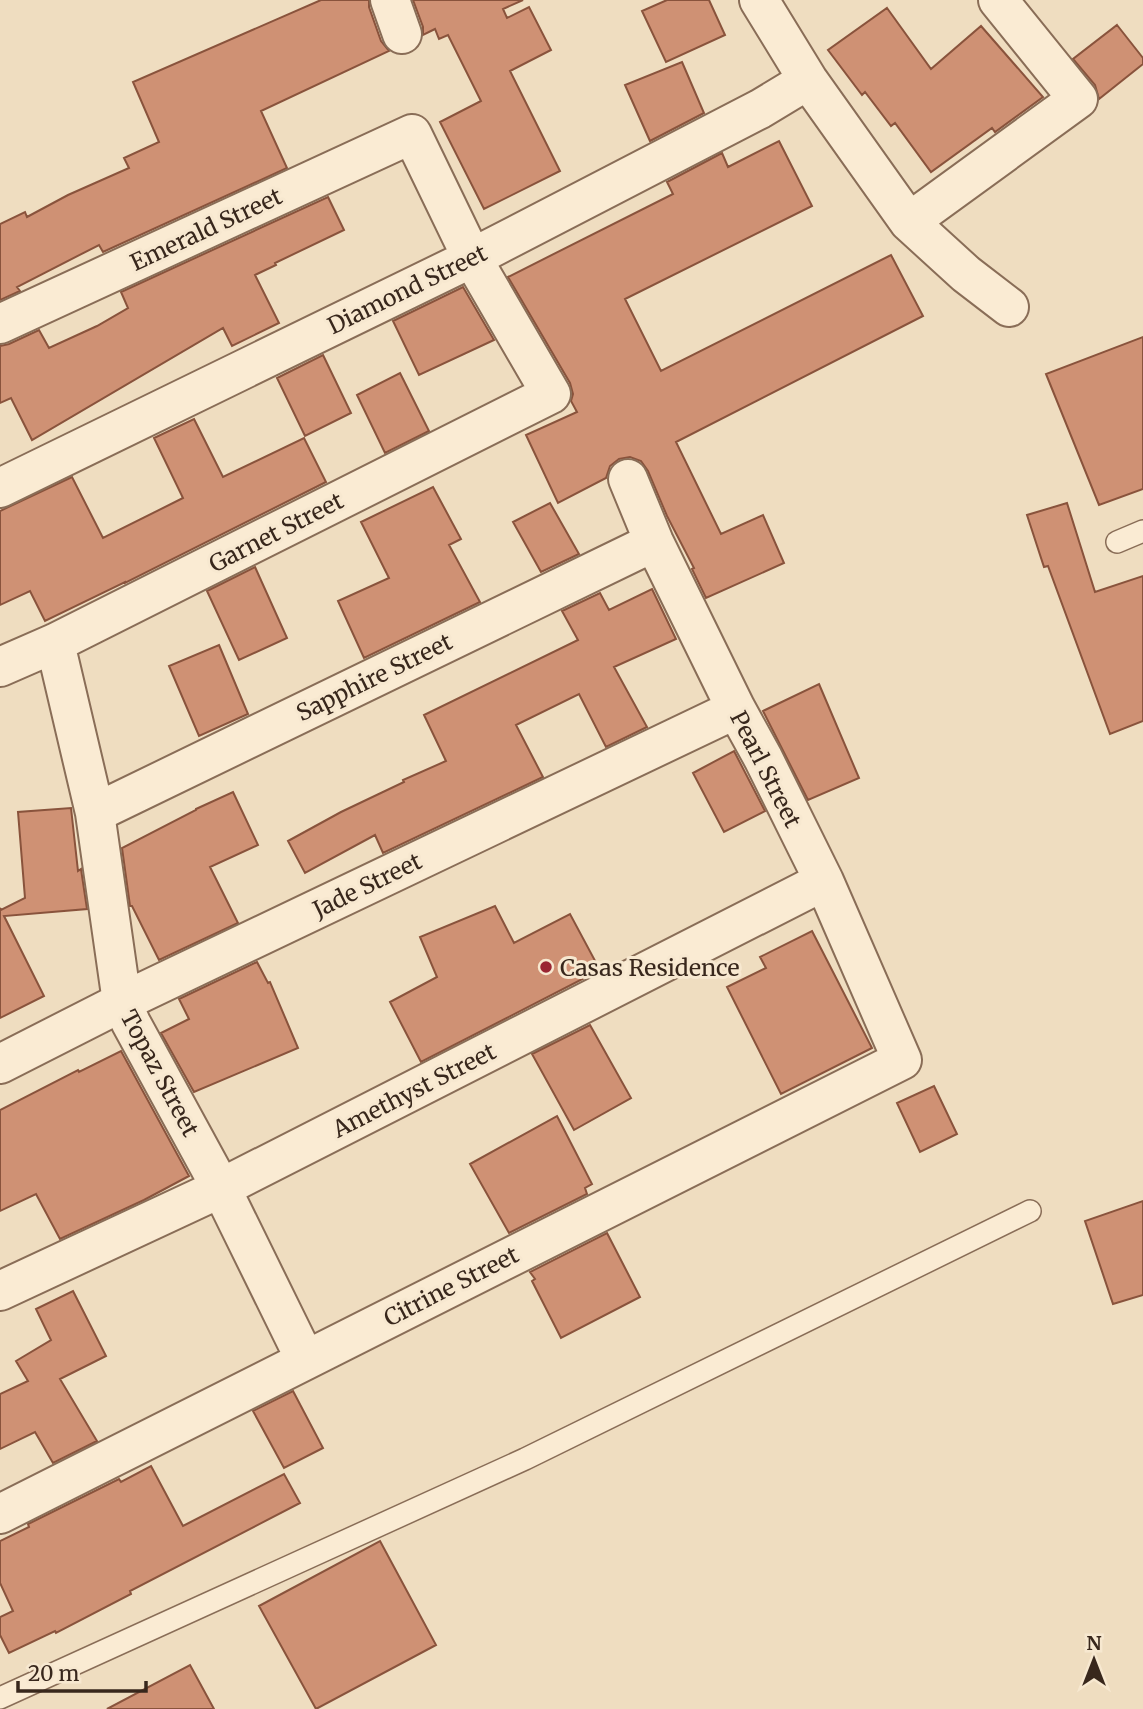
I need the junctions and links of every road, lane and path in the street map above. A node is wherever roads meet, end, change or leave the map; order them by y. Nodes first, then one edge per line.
1 (759, 0) edge
2 (998, 0) edge
3 (808, 80) junction
4 (909, 222) junction
5 (472, 258) junction
6 (1009, 307) dead end
7 (0, 324) edge
8 (628, 479) dead end
9 (0, 488) edge
10 (1143, 531) edge
11 (654, 542) junction
12 (1116, 542) dead end
13 (55, 643) junction
14 (0, 667) edge
15 (736, 709) junction
16 (95, 813) junction
17 (824, 881) junction
18 (122, 1002) junction
19 (902, 1060) joint
20 (0, 1064) edge
21 (221, 1188) junction
22 (1030, 1211) dead end
23 (0, 1291) edge
24 (305, 1359) junction
25 (0, 1514) edge
26 (0, 1698) edge

1 - 3 street
2 - 4 street
3 - 4 street
3 - 5 street, Diamond Street
4 - 6 street
5 - 7 street, Emerald Street
5 - 9 street, Diamond Street
5 - 13 street, Garnet Street
8 - 11 street, Pearl Street
10 - 12 lane
11 - 15 street, Pearl Street
11 - 16 street, Sapphire Street
13 - 14 street, Garnet Street
13 - 16 street, Topaz Street
15 - 17 street, Pearl Street
15 - 18 street, Jade Street
16 - 18 street, Topaz Street
17 - 19 street, Pearl Street
17 - 21 street, Amethyst Street
18 - 20 street, Jade Street
18 - 21 street, Topaz Street
19 - 24 street, Citrine Street
21 - 23 street, Amethyst Street
21 - 24 street, Topaz Street
22 - 26 lane
24 - 25 street, Citrine Street

